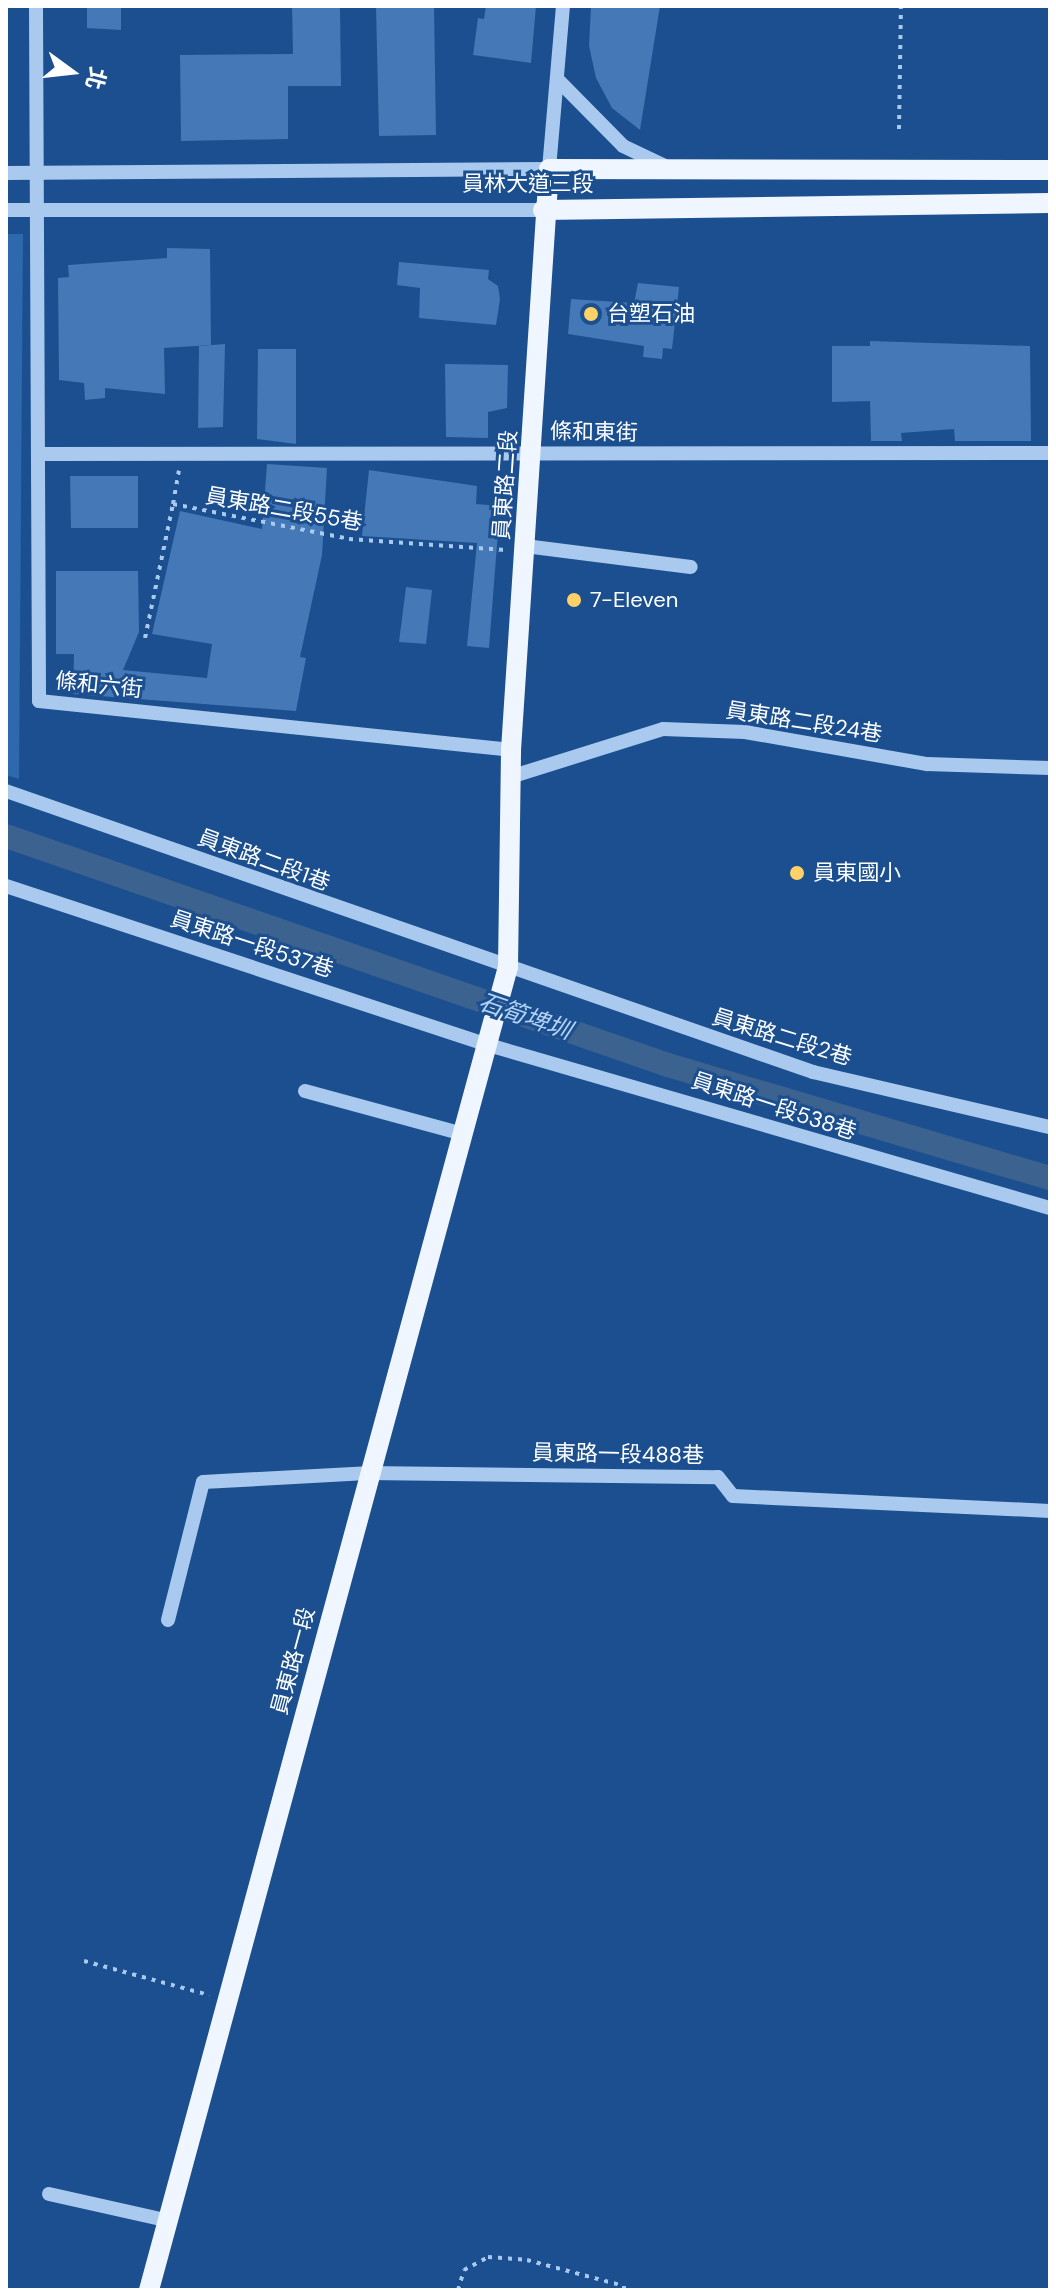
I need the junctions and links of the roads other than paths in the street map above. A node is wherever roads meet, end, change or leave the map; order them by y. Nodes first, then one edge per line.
1 (36, 6) edge
2 (563, 6) edge
3 (557, 79) junction
4 (549, 169) junction
5 (671, 169) junction
6 (1050, 170) edge
7 (6, 173) edge
8 (38, 173) junction
9 (1050, 203) edge
10 (6, 210) edge
11 (543, 210) junction
12 (34, 211) junction
13 (532, 453) junction
14 (1050, 453) edge
15 (41, 454) junction
16 (525, 546) junction
17 (691, 567) dead end
18 (511, 750) junction
19 (1050, 768) edge
20 (510, 777) junction
21 (6, 791) edge
22 (6, 886) edge
23 (508, 967) junction
24 (485, 1044) junction
25 (305, 1091) dead end
26 (1050, 1127) edge
27 (460, 1133) junction
28 (1050, 1208) edge
29 (367, 1473) junction
30 (1050, 1511) edge
31 (168, 1620) dead end
32 (49, 2194) dead end
33 (165, 2220) junction
34 (149, 2290) edge

1 - 8 street, 條和六街
2 - 3 street, 員東路二段
3 - 4 street, 員東路二段
3 - 5 street
4 - 5 main road, 員林大道三段
4 - 8 street, 員林大道三段
4 - 11 main road, 員東路二段
5 - 6 main road, 員林大道三段
7 - 8 street, 員林大道三段
8 - 12 street, 條和六街
9 - 11 main road, 員林大道三段
10 - 12 street, 員林大道三段
11 - 12 street, 員林大道三段
11 - 13 main road, 員東路二段
12 - 15 street, 條和六街
13 - 14 street, 條和東街
13 - 15 street, 條和東街
13 - 16 main road, 員東路二段
15 - 18 street, 條和六街
16 - 17 street
16 - 18 main road, 員東路二段
18 - 20 main road, 員東路二段
19 - 20 street, 員東路二段24巷
20 - 23 main road, 員東路二段
21 - 23 street, 員東路二段1巷
22 - 24 street, 員東路一段537巷
23 - 24 main road, 員東路二段
23 - 26 street, 員東路二段2巷
24 - 27 main road, 員東路一段
24 - 28 street, 員東路一段538巷
25 - 27 street
27 - 29 main road, 員東路一段
29 - 30 street, 員東路一段488巷
29 - 31 street
29 - 33 main road, 員東路一段
32 - 33 street
33 - 34 main road, 員東路一段

